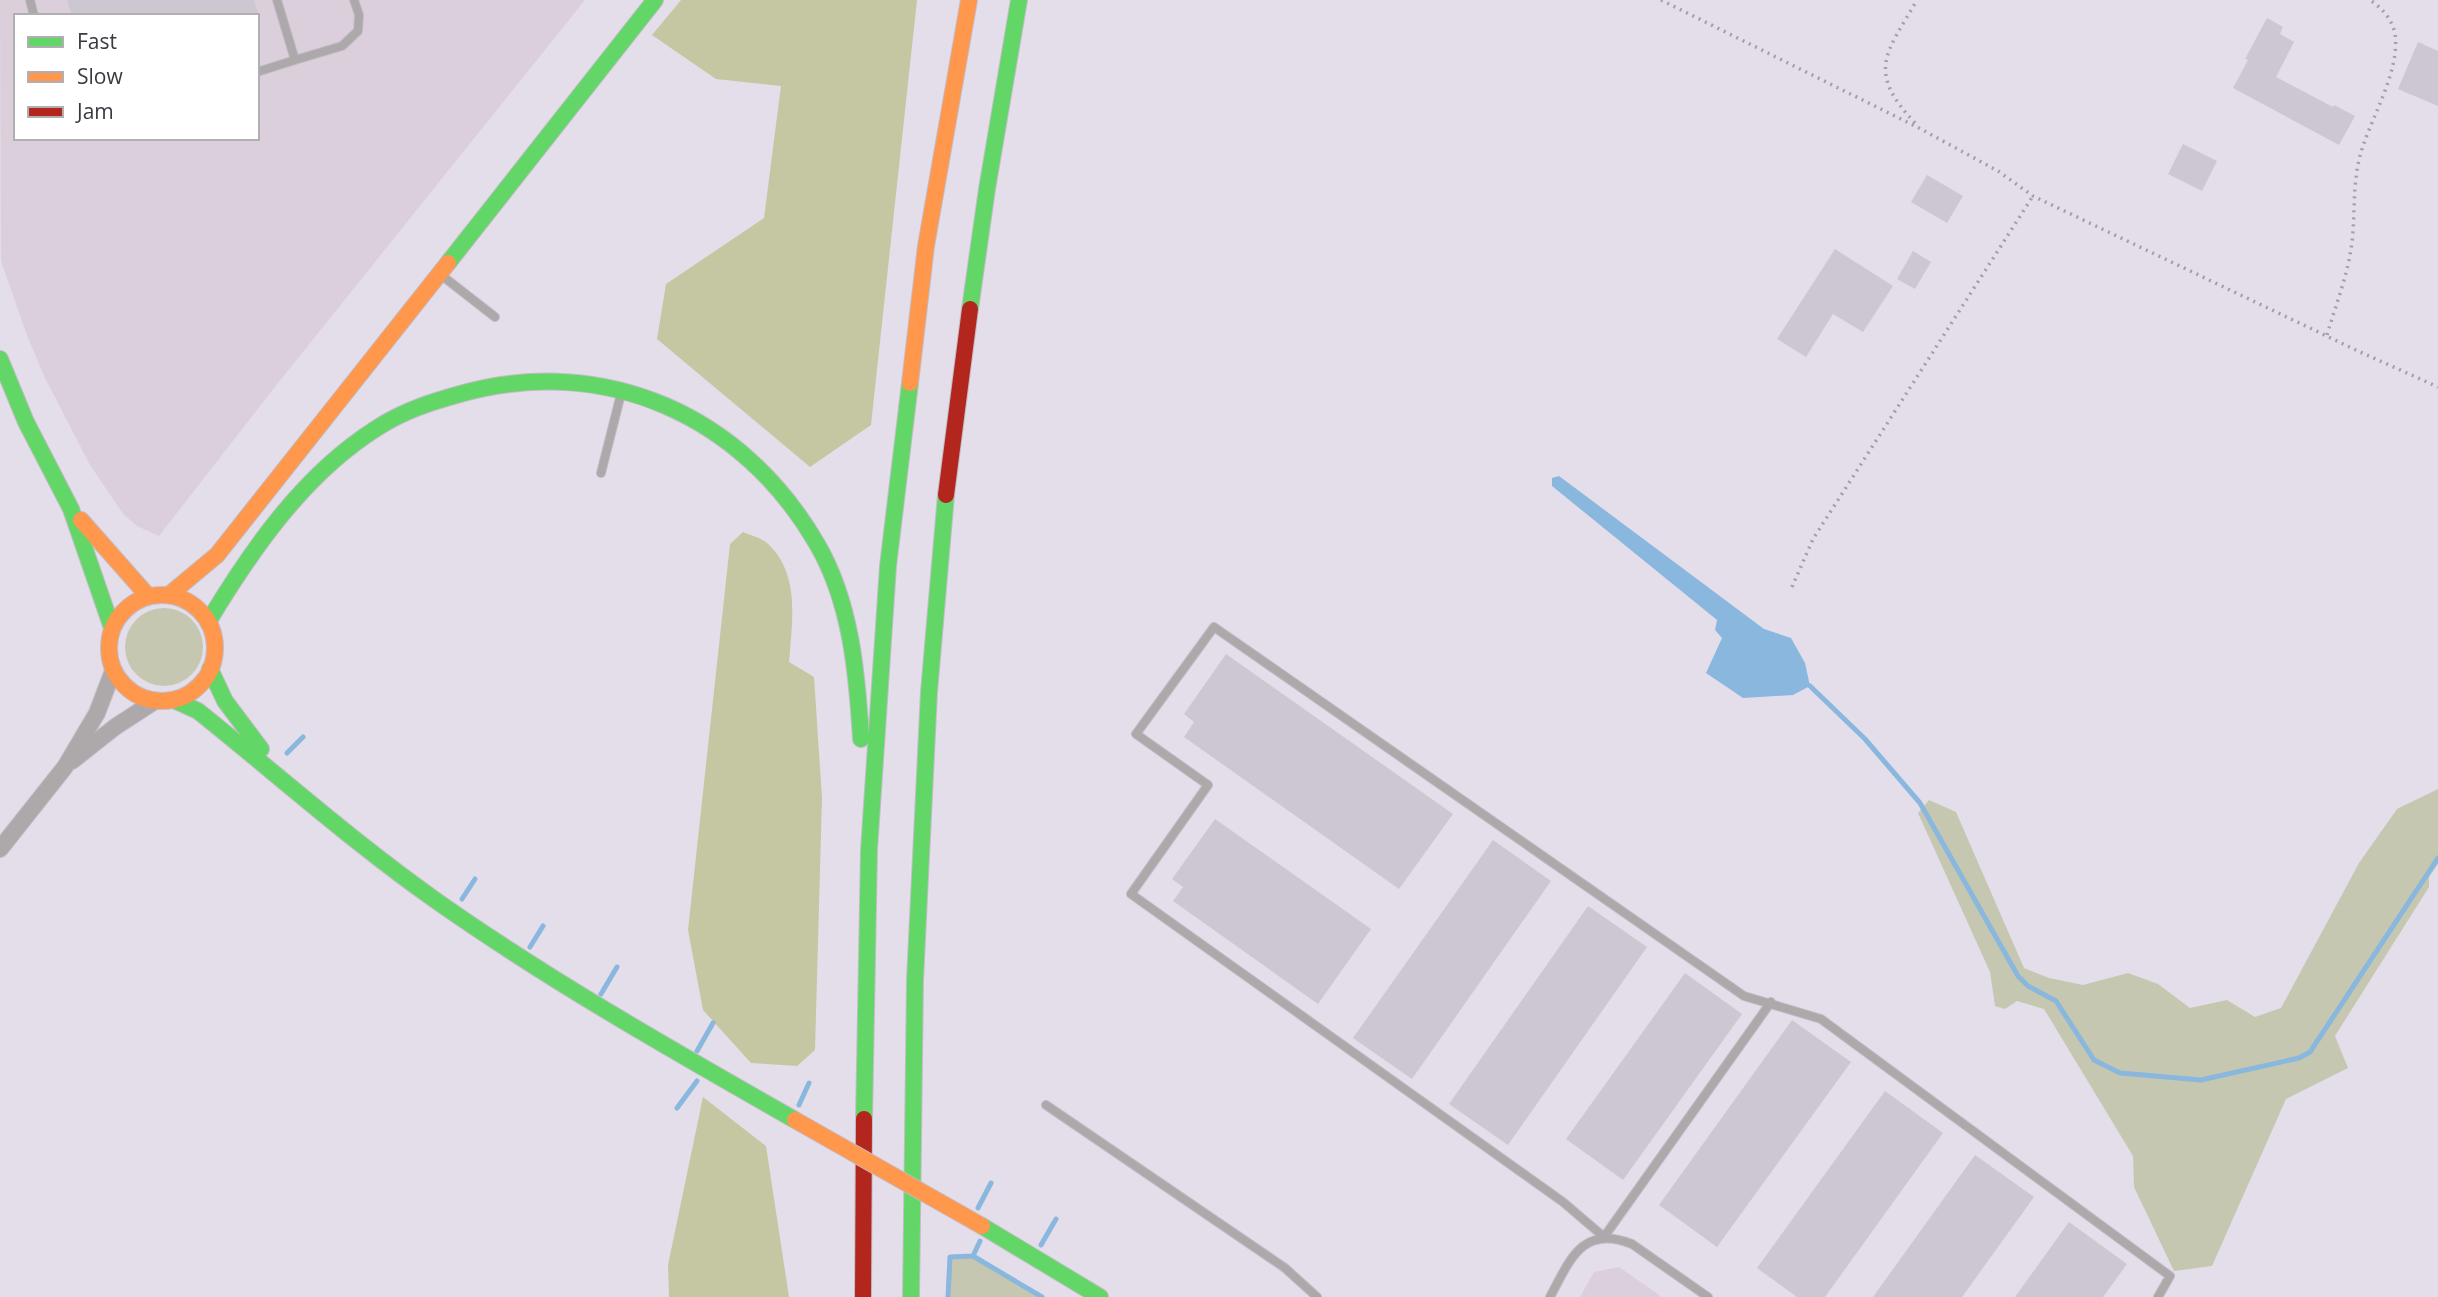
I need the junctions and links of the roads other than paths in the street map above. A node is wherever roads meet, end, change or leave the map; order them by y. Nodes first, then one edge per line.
1 (277, 0) edge
2 (354, 0) edge
3 (655, 0) edge
4 (970, 0) edge
5 (1019, 0) edge
6 (295, 60) junction
7 (259, 71) edge
8 (440, 274) junction
9 (495, 317) dead end
10 (0, 359) edge
11 (622, 388) junction
12 (601, 473) dead end
13 (71, 509) junction
14 (169, 595) junction
15 (148, 596) junction
16 (208, 622) junction
17 (112, 628) junction
18 (210, 669) junction
19 (113, 671) junction
20 (174, 700) junction
21 (155, 701) junction
22 (65, 767) junction
23 (302, 797) junction
24 (0, 849) edge
25 (869, 850) junction
26 (1771, 1002) junction
27 (1046, 1105) dead end
28 (1604, 1237) junction
29 (863, 1297) edge
30 (911, 1297) edge
31 (1100, 1297) edge
32 (1317, 1297) edge
33 (1549, 1297) edge
34 (1708, 1297) edge
35 (2158, 1297) edge

1 - 6 lane
2 - 6 lane
3 - 8 main road
4 - 25 main road
5 - 30 main road
6 - 7 lane
8 - 9 lane
8 - 14 main road
10 - 13 main road
11 - 12 lane
11 - 16 main road
11 - 25 main road
13 - 15 main road
13 - 17 main road
14 - 15 main road
14 - 16 main road
15 - 17 main road
16 - 18 main road
17 - 19 main road
18 - 20 main road
18 - 23 main road
19 - 21 main road
19 - 22 street
20 - 21 main road
20 - 23 main road
21 - 22 street
22 - 24 street
23 - 31 main road, bridge
25 - 29 main road
26 - 28 lane
26 - 28 lane
26 - 35 lane
27 - 32 lane
28 - 33 lane
28 - 34 lane

